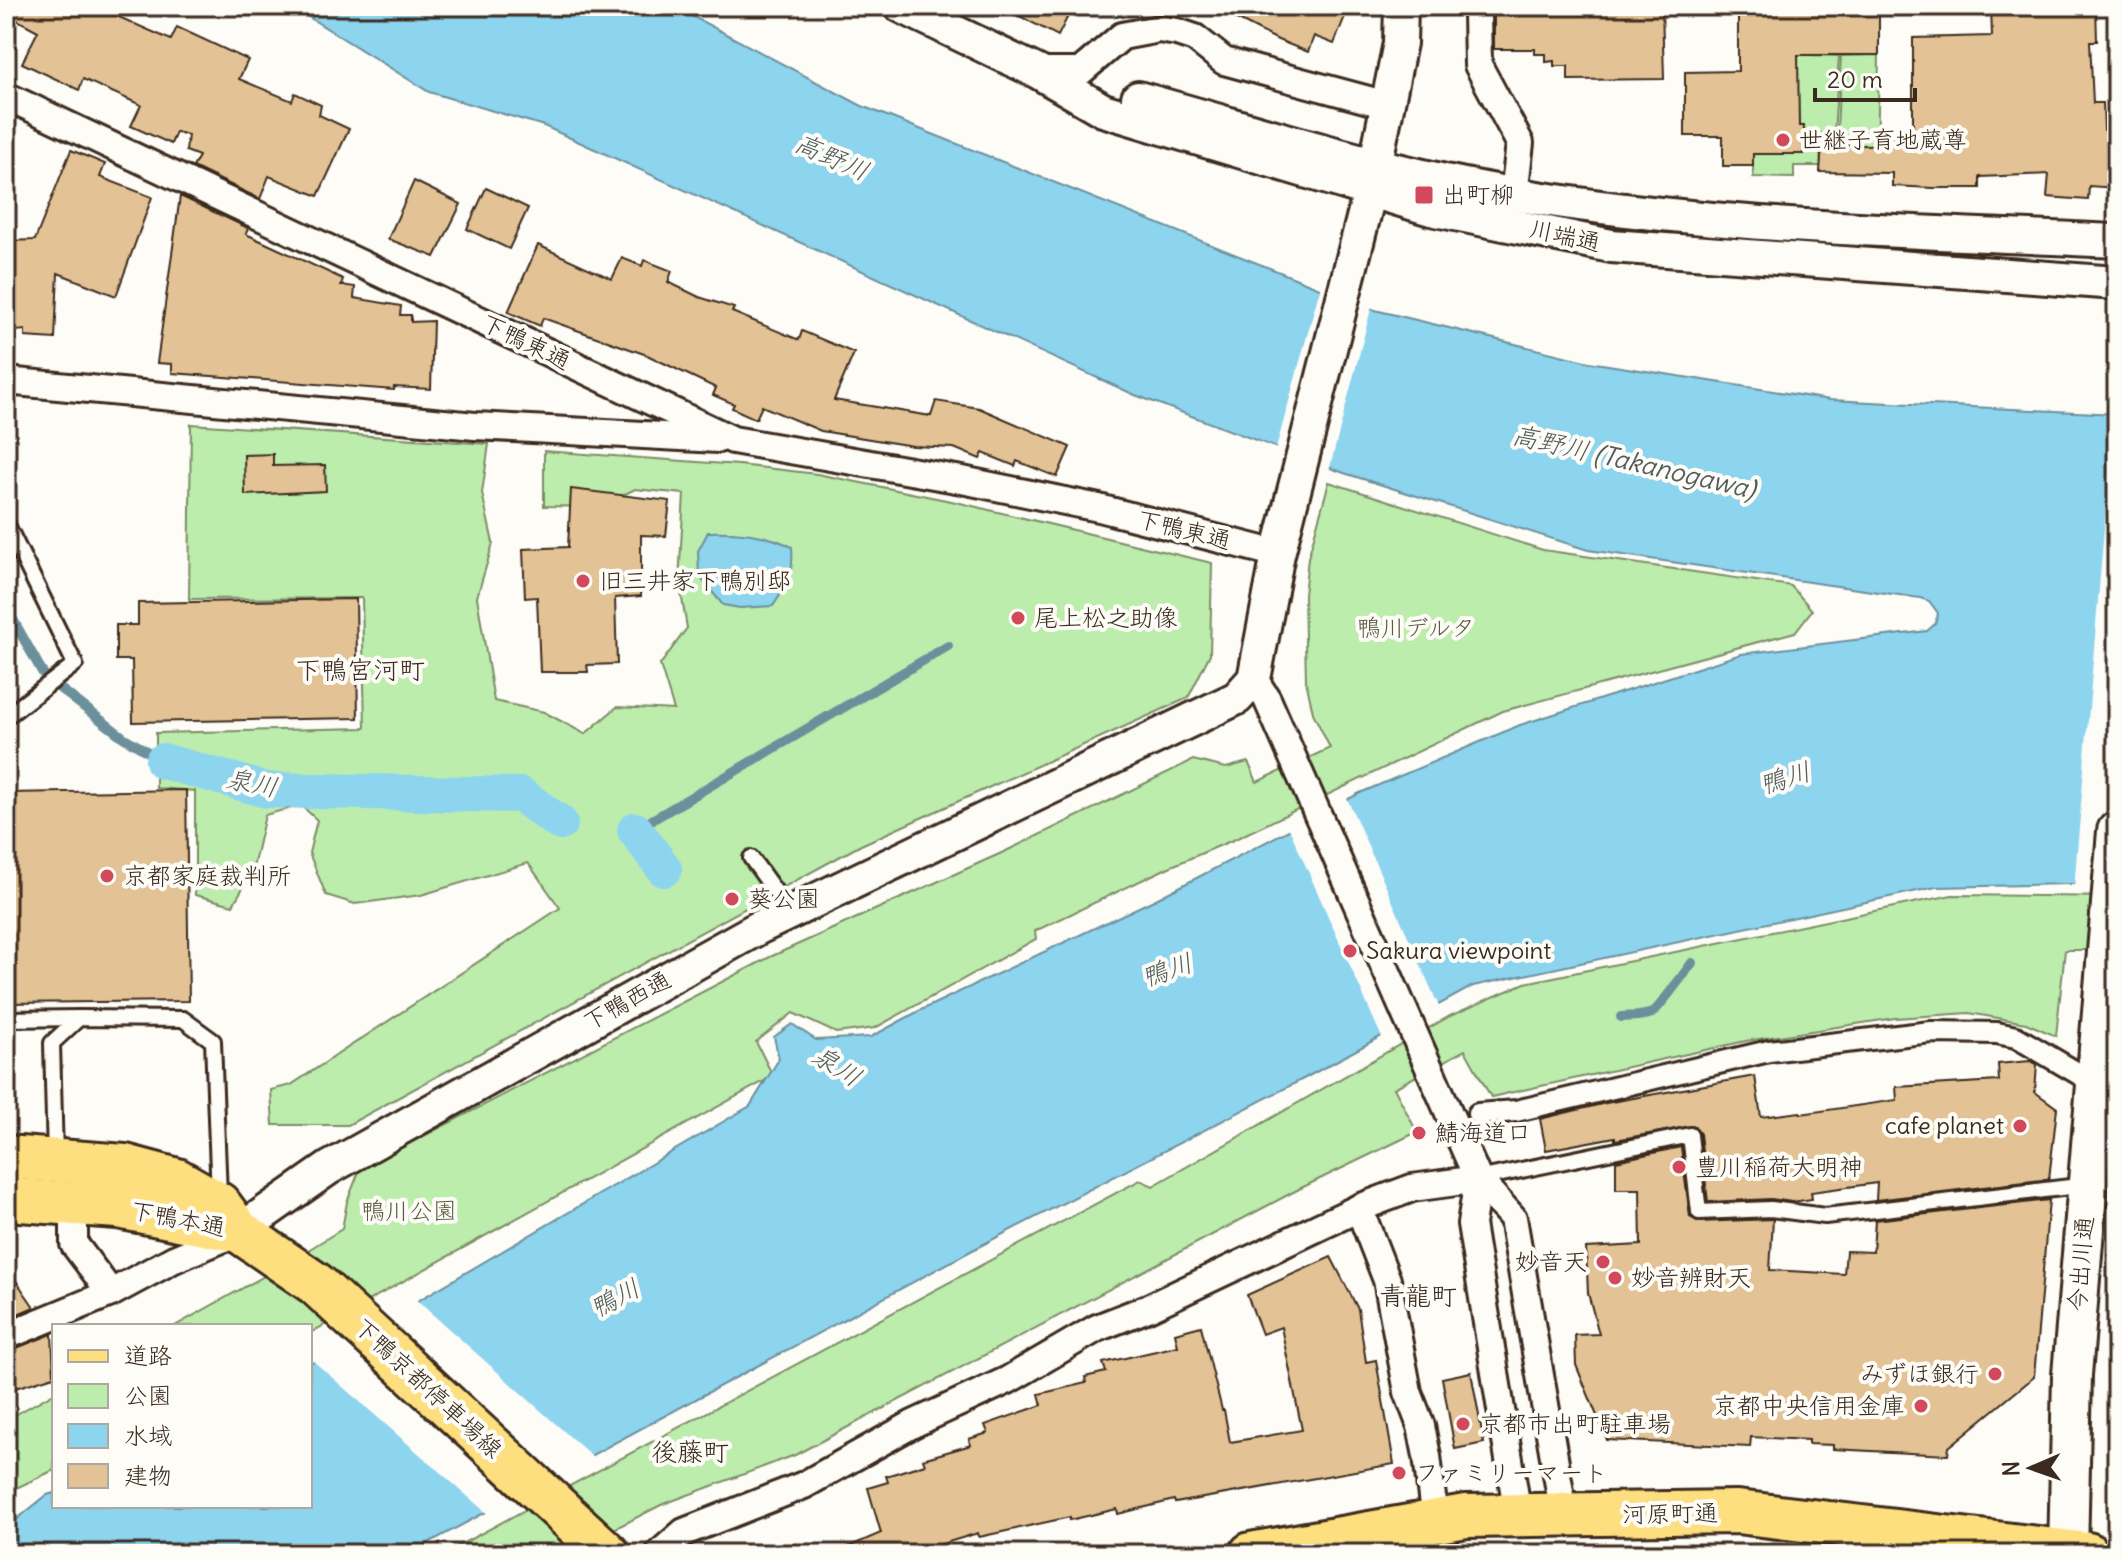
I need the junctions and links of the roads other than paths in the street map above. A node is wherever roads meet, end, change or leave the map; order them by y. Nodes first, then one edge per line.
1 (901, 6) edge
2 (1401, 6) edge
3 (1473, 6) edge
4 (1038, 72) junction
5 (6, 96) edge
6 (1387, 105) junction
7 (1373, 178) junction
8 (1514, 195) junction
9 (2117, 241) edge
10 (2117, 283) edge
11 (6, 381) edge
12 (733, 440) junction
13 (6, 523) edge
14 (1278, 554) junction
15 (1254, 679) junction
16 (6, 717) edge
17 (2117, 831) edge
18 (751, 858) dead end
19 (790, 912) junction
20 (79, 1018) junction
21 (6, 1019) edge
22 (2096, 1084) junction
23 (1478, 1114) dead end
24 (6, 1157) edge
25 (55, 1161) junction
26 (1478, 1179) junction
27 (2087, 1185) junction
28 (6, 1199) edge
29 (74, 1204) junction
30 (1359, 1208) junction
31 (229, 1218) junction
32 (111, 1293) junction
33 (6, 1336) edge
34 (1518, 1515) junction
35 (1564, 1515) junction
36 (1435, 1522) junction
37 (598, 1545) edge
38 (2075, 1553) edge
39 (659, 1554) edge
40 (1251, 1554) edge

1 - 4 street, 川端通
2 - 6 street
3 - 8 street
4 - 6 street
4 - 7 street, 川端通
5 - 12 street, 下鴨東通
6 - 7 street
7 - 8 street, 川端通
7 - 10 street, 川端通
7 - 14 street
8 - 9 street, 川端通
11 - 12 street
12 - 14 street, 下鴨東通
13 - 16 lane
14 - 15 street
15 - 19 street, 下鴨西通
15 - 26 street
17 - 22 main road, 今出川通
18 - 19 lane
19 - 31 street, 下鴨西通
20 - 21 lane
20 - 25 lane
20 - 31 lane
22 - 23 street
22 - 27 main road, 今出川通
24 - 25 main road, 下鴨本通
25 - 31 main road, 下鴨本通
26 - 27 lane
26 - 30 street
26 - 34 street
26 - 35 street
27 - 38 main road, 今出川通
28 - 29 main road, 下鴨本通
29 - 31 main road, 下鴨本通
29 - 32 street
30 - 36 street
30 - 39 street
31 - 32 street, 下鴨西通
31 - 37 main road, 下鴨京都停車場線
32 - 33 street, 下鴨西通
34 - 35 main road, 河原町通
34 - 36 main road, 河原町通
35 - 38 main road, 河原町通
36 - 40 main road, 河原町通

